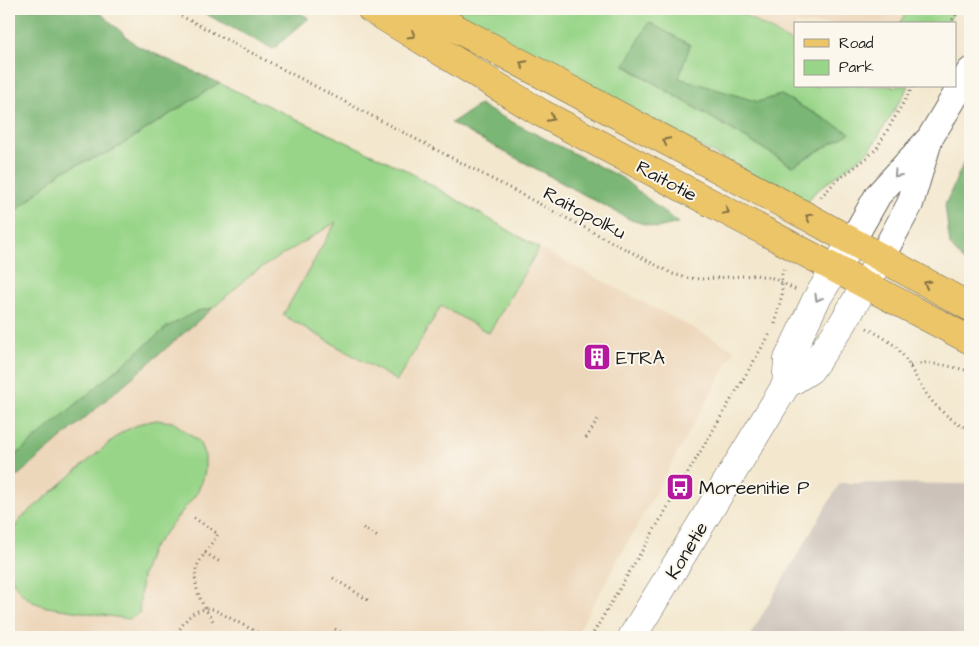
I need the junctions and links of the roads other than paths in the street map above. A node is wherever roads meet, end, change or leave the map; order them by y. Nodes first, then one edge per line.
1 (371, 9) edge
2 (420, 9) edge
3 (970, 71) edge
4 (930, 138) junction
5 (852, 241) junction
6 (881, 258) junction
7 (835, 268) junction
8 (866, 284) junction
9 (970, 307) edge
10 (970, 340) edge
11 (786, 385) junction
12 (632, 637) edge

1 -> 7 main road, Raitotie
5 -> 2 main road, Raitotie
3 - 4 street
4 -> 5 street
4 - 6 street
5 - 6 main road, Raitotie
5 - 7 street, Konetie
6 - 8 street, Konetie
9 -> 6 main road, Raitotie
7 - 8 main road, Raitotie
7 -> 11 street, Konetie
8 - 10 main road, Raitotie
8 - 11 street, Konetie
11 - 12 street, Konetie

